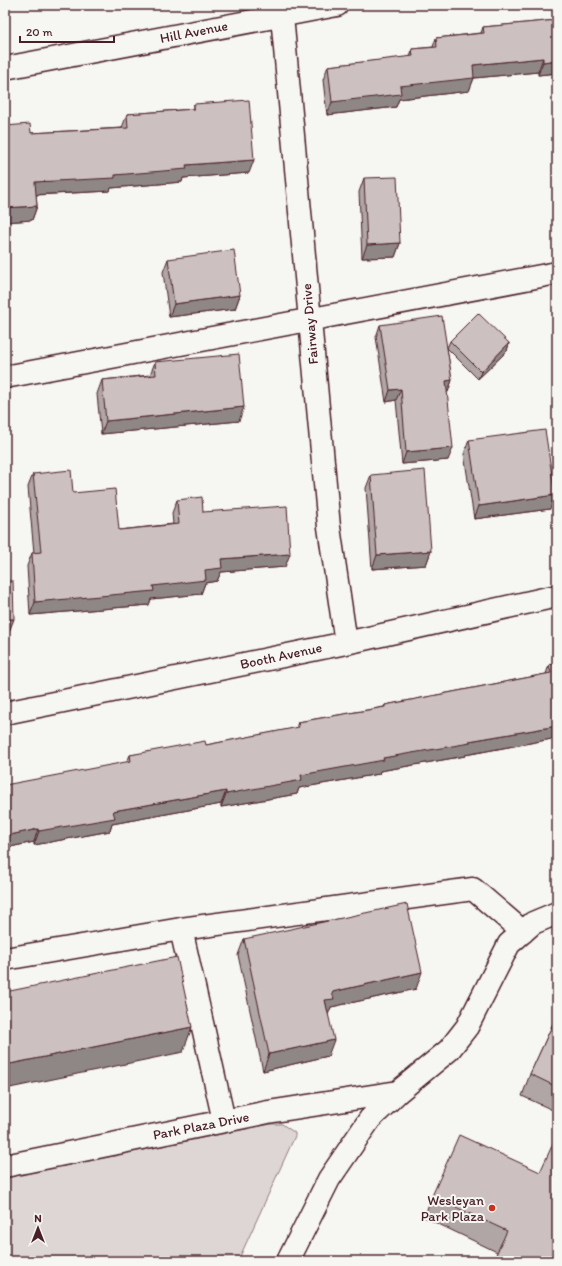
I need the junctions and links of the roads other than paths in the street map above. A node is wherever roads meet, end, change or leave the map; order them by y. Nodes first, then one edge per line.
1 (337, 5) edge
2 (281, 10) edge
3 (5, 68) edge
4 (557, 273) edge
5 (310, 320) junction
6 (5, 377) edge
7 (557, 596) edge
8 (346, 643) junction
9 (5, 713) edge
10 (557, 913) edge
11 (181, 930) junction
12 (523, 932) junction
13 (5, 959) edge
14 (398, 1092) junction
15 (224, 1121) junction
16 (5, 1166) edge
17 (288, 1261) edge

1 - 2 street, Hill Avenue
2 - 3 street, Hill Avenue
2 - 5 street, Fairway Drive
4 - 5 street
5 - 6 street
5 - 8 street, Fairway Drive
7 - 8 street, Booth Avenue
8 - 9 street, Booth Avenue
10 - 12 street
11 - 12 street
11 - 13 street
11 - 15 street
12 - 14 street
14 - 15 street, Park Plaza Drive
14 - 17 street
15 - 16 street, Park Plaza Drive

